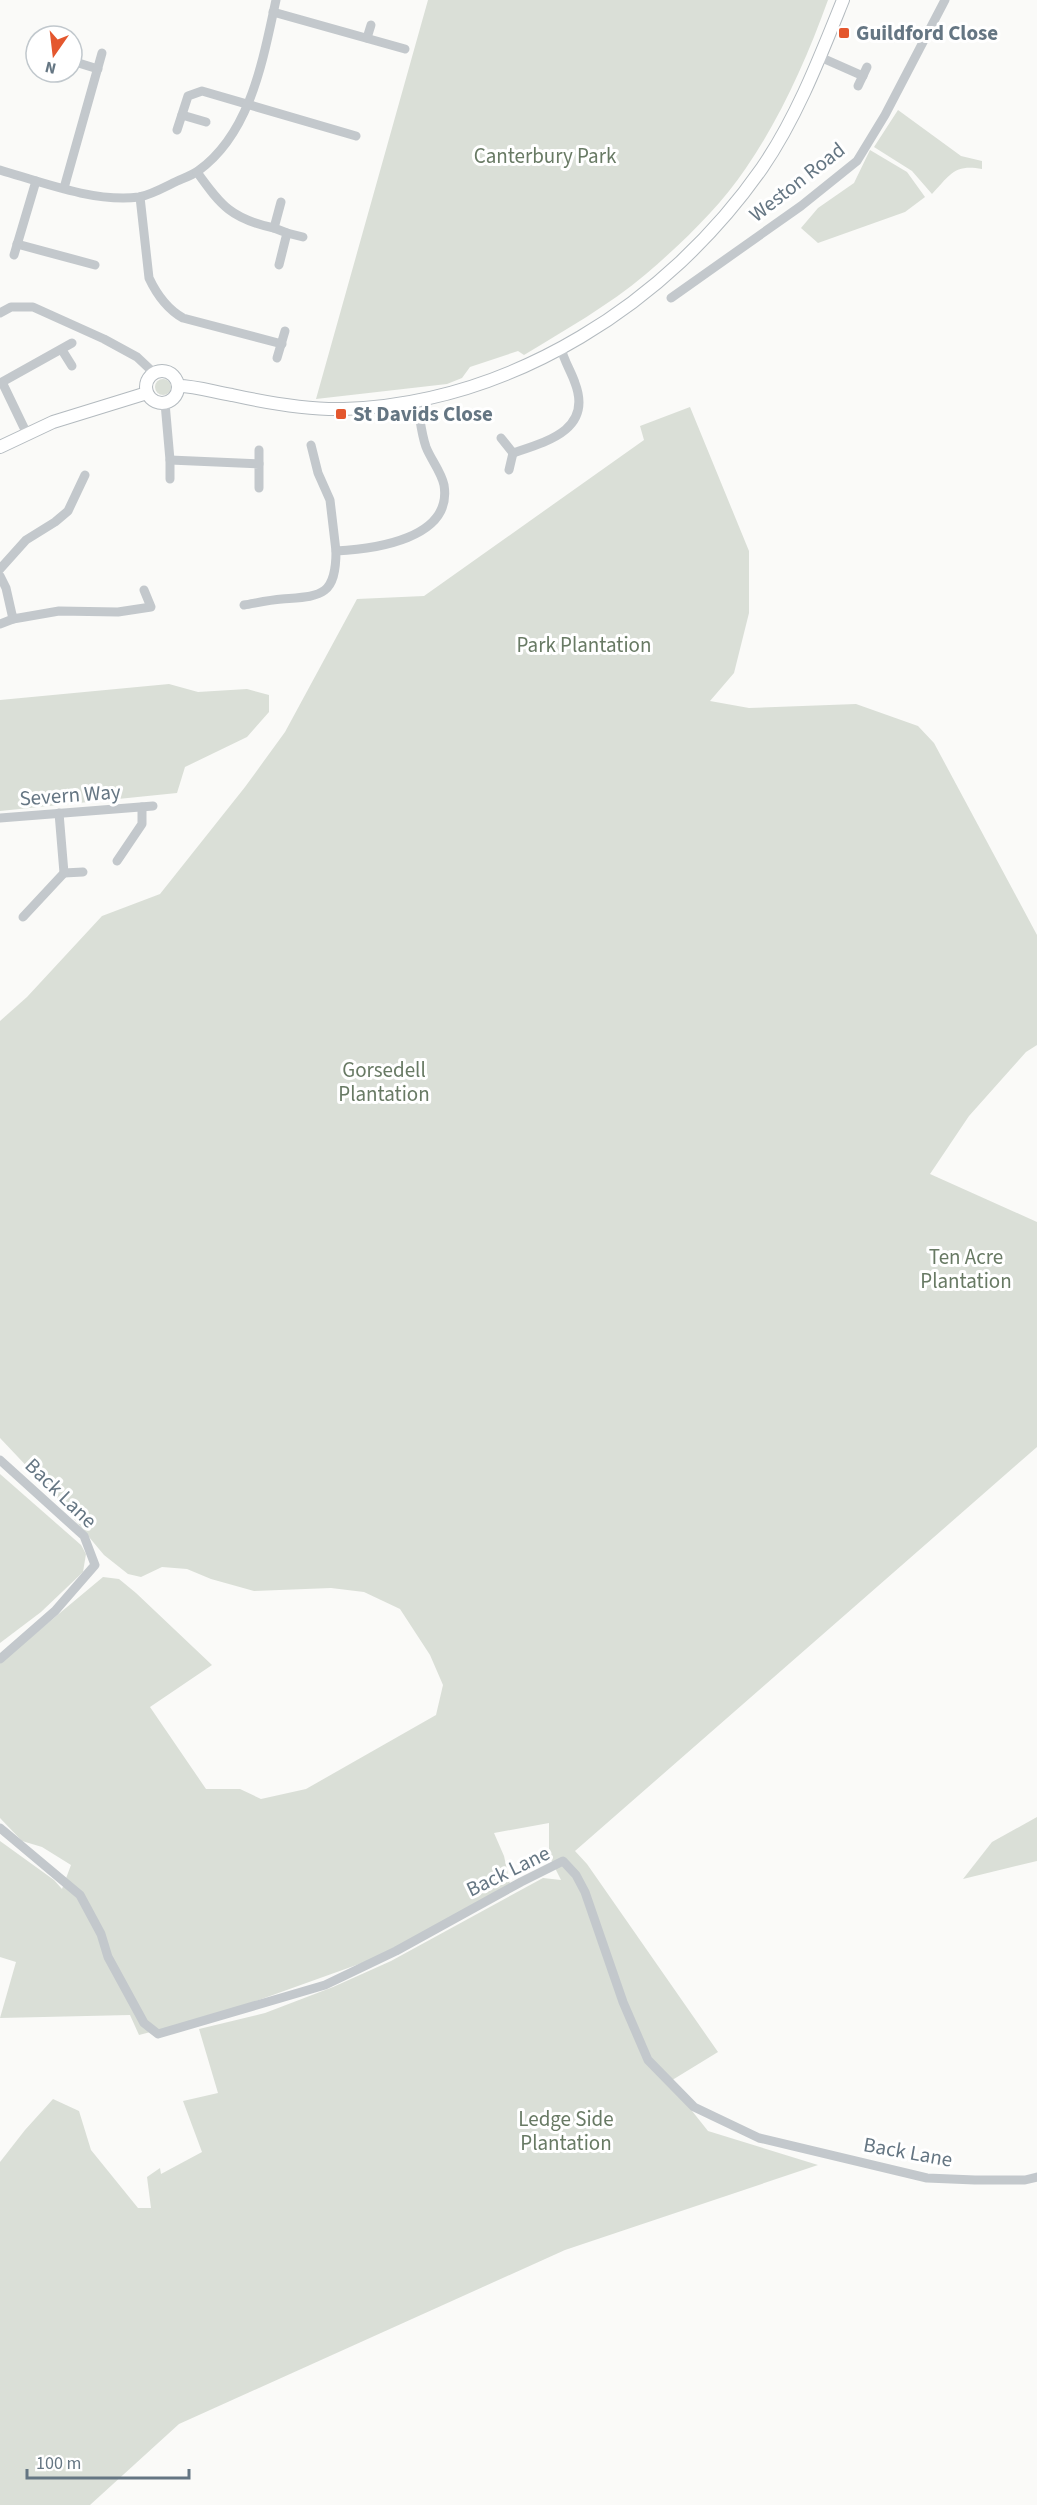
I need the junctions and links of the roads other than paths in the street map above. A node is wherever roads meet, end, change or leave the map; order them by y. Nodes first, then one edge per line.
1 (276, 0) edge
2 (843, 0) edge
3 (945, 0) edge
4 (273, 12) junction
5 (370, 25) dead end
6 (367, 38) junction
7 (405, 49) dead end
8 (102, 53) dead end
9 (820, 57) junction
10 (84, 65) edge
11 (98, 69) junction
12 (858, 86) dead end
13 (248, 104) junction
14 (182, 115) junction
15 (206, 122) dead end
16 (177, 130) dead end
17 (343, 132) junction
18 (356, 136) dead end
19 (341, 142) dead end
20 (0, 170) edge
21 (197, 172) junction
22 (36, 181) junction
23 (64, 188) junction
24 (140, 196) junction
25 (281, 202) dead end
26 (274, 228) junction
27 (287, 233) junction
28 (303, 237) dead end
29 (52, 242) dead end
30 (17, 244) junction
31 (49, 253) junction
32 (14, 255) dead end
33 (95, 265) dead end
34 (279, 265) dead end
35 (671, 298) dead end
36 (0, 313) edge
37 (285, 331) dead end
38 (72, 343) dead end
39 (282, 344) junction
40 (561, 348) junction
41 (62, 350) junction
42 (277, 358) dead end
43 (72, 366) dead end
44 (154, 373) junction
45 (178, 386) junction
46 (147, 393) junction
47 (417, 402) junction
48 (165, 403) junction
49 (27, 434) junction
50 (501, 438) dead end
51 (311, 445) dead end
52 (0, 447) edge
53 (259, 450) dead end
54 (513, 453) junction
55 (170, 460) junction
56 (259, 464) junction
57 (509, 470) dead end
58 (85, 476) dead end
59 (170, 479) dead end
60 (259, 488) dead end
61 (336, 552) junction
62 (0, 569) edge
63 (0, 576) edge
64 (144, 590) dead end
65 (244, 605) dead end
66 (13, 619) junction
67 (0, 624) edge
68 (153, 806) dead end
69 (142, 807) junction
70 (59, 813) junction
71 (0, 818) edge
72 (117, 861) dead end
73 (83, 872) dead end
74 (64, 873) junction
75 (23, 917) dead end
76 (0, 1460) edge
77 (0, 1659) edge
78 (0, 1828) edge
79 (1037, 2177) edge

1 - 4 street
2 - 9 street
3 - 35 street, Weston Road
4 - 6 street
4 - 13 street
5 - 6 street
6 - 7 street
8 - 11 street
9 - 12 street
9 - 40 street
10 - 11 street
11 - 23 street
13 - 14 street
13 - 17 street
13 - 21 street
14 - 15 street
14 - 16 street
17 - 18 street
17 - 19 street
20 - 22 street
21 - 24 street
21 - 26 street
22 - 23 street
22 - 30 street
23 - 24 street
24 - 39 street
25 - 26 street
26 - 27 street
27 - 28 street
27 - 34 street
29 - 31 street
30 - 31 street
30 - 32 street
31 - 33 street
36 - 44 street
37 - 39 street
38 - 41 street
39 - 42 street
40 - 47 street
40 - 54 street
41 - 43 street
41 - 49 street
44 - 45 street
44 - 46 street
45 - 47 street
45 - 48 street
46 - 48 street
46 - 49 street
47 - 61 street
48 - 55 street
49 - 52 street
50 - 54 street
51 - 61 street
53 - 56 street
54 - 57 street
55 - 56 street
55 - 59 street
56 - 60 street
58 - 62 street
61 - 65 street
63 - 66 street
64 - 66 street
66 - 67 street
68 - 69 street, Severn Way
69 - 70 street, Severn Way
69 - 72 street, Severn Way
70 - 71 street, Severn Way
70 - 74 street
73 - 74 street
74 - 75 street
76 - 77 street, Back Lane
78 - 79 street, Back Lane

